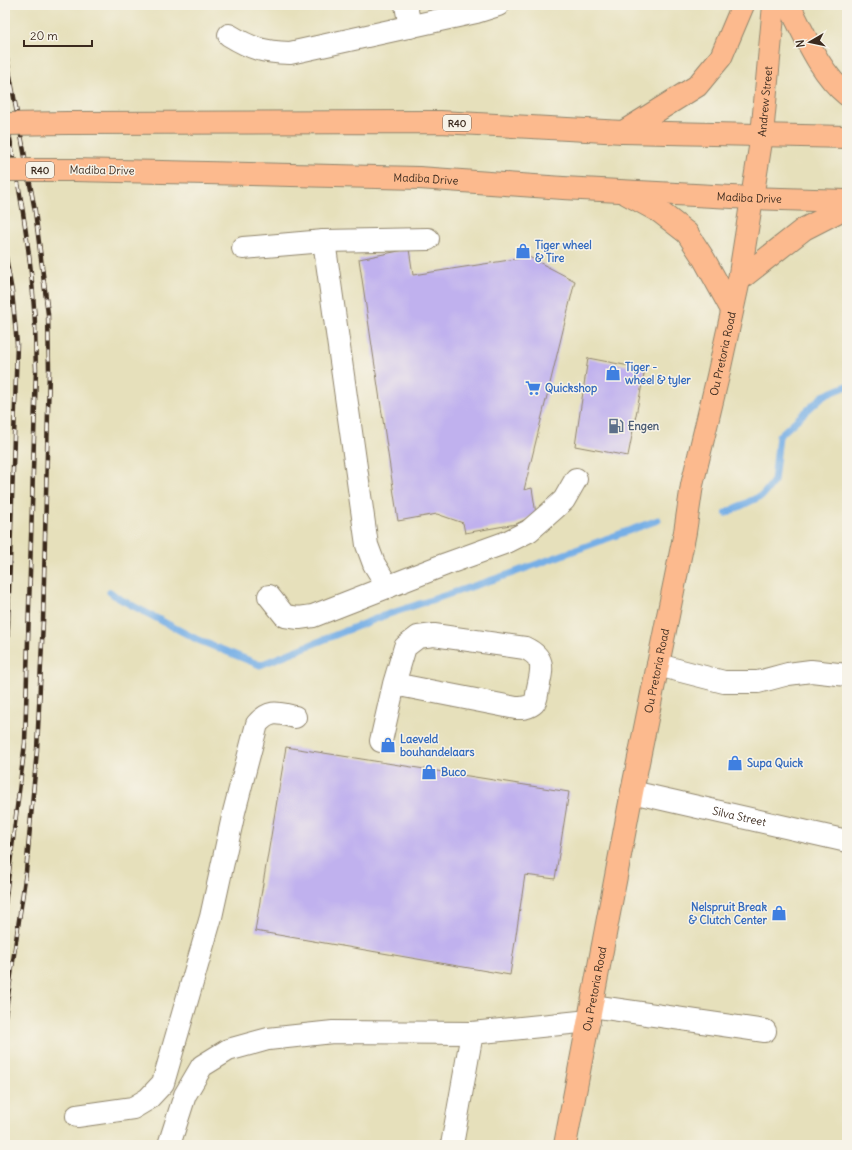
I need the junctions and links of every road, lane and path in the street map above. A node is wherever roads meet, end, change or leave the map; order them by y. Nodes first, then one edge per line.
1 (406, 5) edge
2 (498, 5) edge
3 (743, 5) edge
4 (774, 5) edge
5 (789, 5) edge
6 (475, 8) edge
7 (410, 27) junction
8 (229, 35) dead end
9 (847, 95) edge
10 (5, 124) edge
11 (623, 132) junction
12 (762, 135) junction
13 (847, 137) edge
14 (5, 170) edge
15 (621, 191) junction
16 (751, 198) junction
17 (847, 201) edge
18 (847, 207) edge
19 (428, 239) dead end
20 (324, 241) junction
21 (243, 248) dead end
22 (739, 280) junction
23 (732, 310) junction
24 (576, 479) dead end
25 (388, 587) junction
26 (269, 596) dead end
27 (658, 665) junction
28 (847, 676) edge
29 (394, 684) junction
30 (295, 717) dead end
31 (381, 741) dead end
32 (632, 792) junction
33 (847, 841) edge
34 (590, 1013) junction
35 (765, 1031) dead end
36 (472, 1032) junction
37 (78, 1116) dead end
38 (169, 1145) edge
39 (452, 1145) edge
40 (565, 1145) edge

1 - 7 street
2 - 6 street
3 - 11 main road
4 - 12 main road, Andrew Street
5 - 9 main road
6 - 7 street
7 - 8 street
10 - 11 main road, R40, bridge
11 - 12 main road, R40
12 - 13 main road, R40
12 - 16 main road, Andrew Street
14 - 15 main road, Madiba Drive / R40, bridge
15 - 16 main road, Madiba Drive / R40
15 - 23 main road
16 - 17 main road, Madiba Drive / R40
16 - 22 main road, Ou Pretoria Road
18 - 22 main road
19 - 20 street
20 - 21 street
20 - 25 street
22 - 23 main road, Ou Pretoria Road
23 - 27 main road, Ou Pretoria Road
24 - 25 street
25 - 26 street
27 - 28 street
27 - 32 main road, Ou Pretoria Road
29 - 29 street
29 - 31 street
30 - 37 street
32 - 33 street, Silva Street
32 - 34 main road, Ou Pretoria Road
34 - 35 street
34 - 36 street
34 - 40 main road, Ou Pretoria Road
36 - 38 street
36 - 39 street

